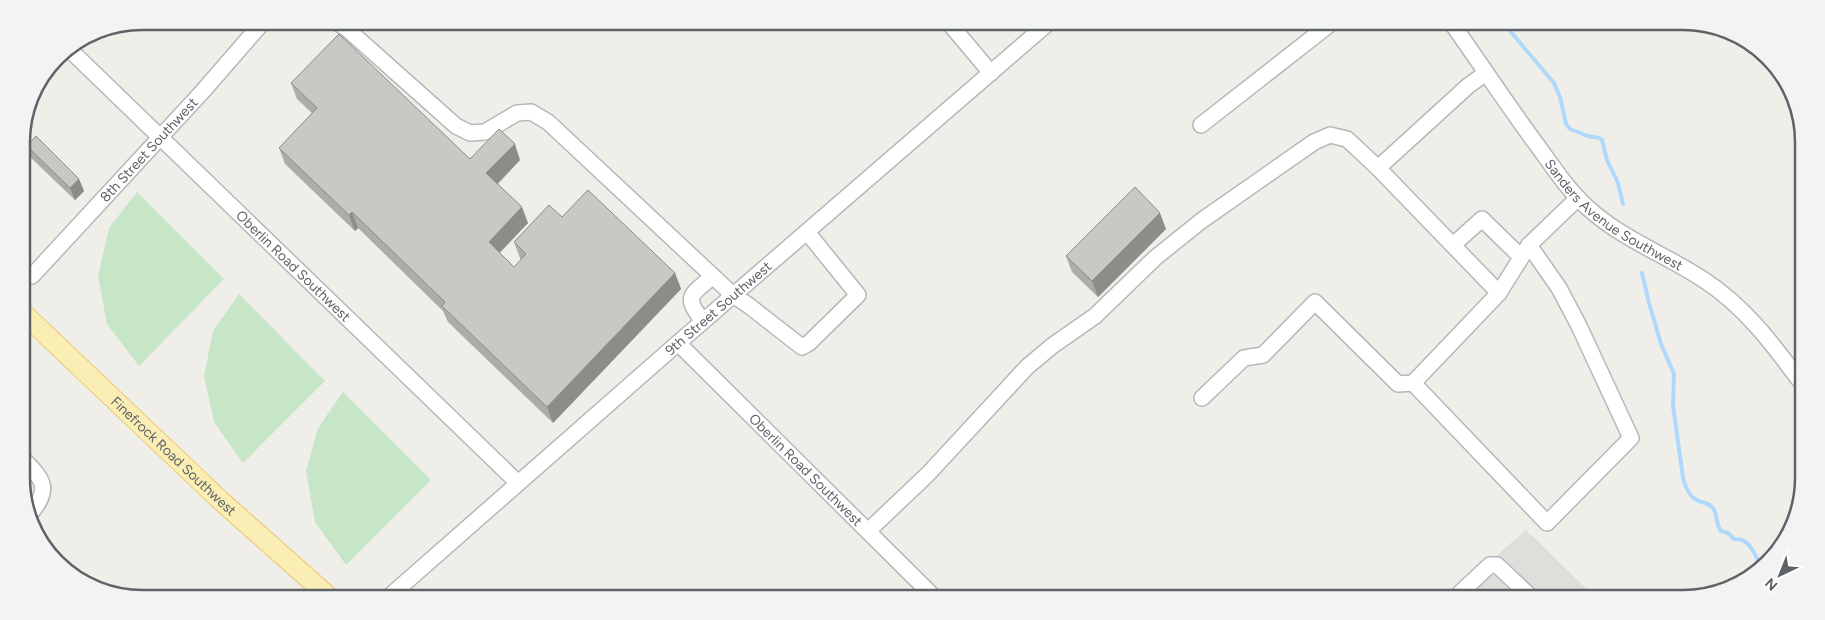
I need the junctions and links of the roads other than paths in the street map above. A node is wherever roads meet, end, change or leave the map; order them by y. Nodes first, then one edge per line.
1 (257, 30) edge
2 (348, 30) edge
3 (956, 30) edge
4 (1040, 30) edge
5 (1322, 30) edge
6 (1456, 30) edge
7 (73, 54) edge
8 (990, 73) junction
9 (1486, 73) junction
10 (1201, 126) dead end
11 (160, 137) junction
12 (1378, 168) junction
13 (1578, 198) junction
14 (807, 232) junction
15 (1453, 245) junction
16 (1525, 251) junction
17 (32, 276) dead end
18 (713, 276) junction
19 (1499, 293) junction
20 (733, 295) junction
21 (30, 320) edge
22 (703, 321) junction
23 (678, 343) junction
24 (1795, 375) edge
25 (1414, 383) junction
26 (1202, 398) dead end
27 (30, 467) edge
28 (518, 483) junction
29 (34, 508) edge
30 (868, 531) junction
31 (321, 590) edge
32 (397, 590) edge
33 (927, 590) edge
34 (1462, 590) edge
35 (1524, 590) edge

1 - 11 street, 8th Street Southwest
2 - 18 street
3 - 8 street
4 - 8 street, 9th Street Southwest
5 - 10 street
6 - 9 street, Sanders Avenue Southwest
7 - 11 street, Oberlin Road Southwest
8 - 14 street, 9th Street Southwest
9 - 12 street
9 - 13 street, Sanders Avenue Southwest
11 - 17 street, 8th Street Southwest
11 - 28 street, Oberlin Road Southwest
12 - 15 street
12 - 30 street
13 - 16 street
13 - 24 street, Sanders Avenue Southwest
14 - 20 street, 9th Street Southwest
14 - 20 street
15 - 16 street
15 - 19 street
16 - 19 street
16 - 25 street
18 - 20 street
18 - 22 street
19 - 25 street
20 - 22 street, 9th Street Southwest
21 - 31 main road, Finefrock Road Southwest
22 - 23 street, 9th Street Southwest
23 - 28 street, 9th Street Southwest
23 - 30 street, Oberlin Road Southwest
25 - 26 street
27 - 29 street
28 - 32 street, 9th Street Southwest
30 - 33 street, Oberlin Road Southwest
34 - 35 street

